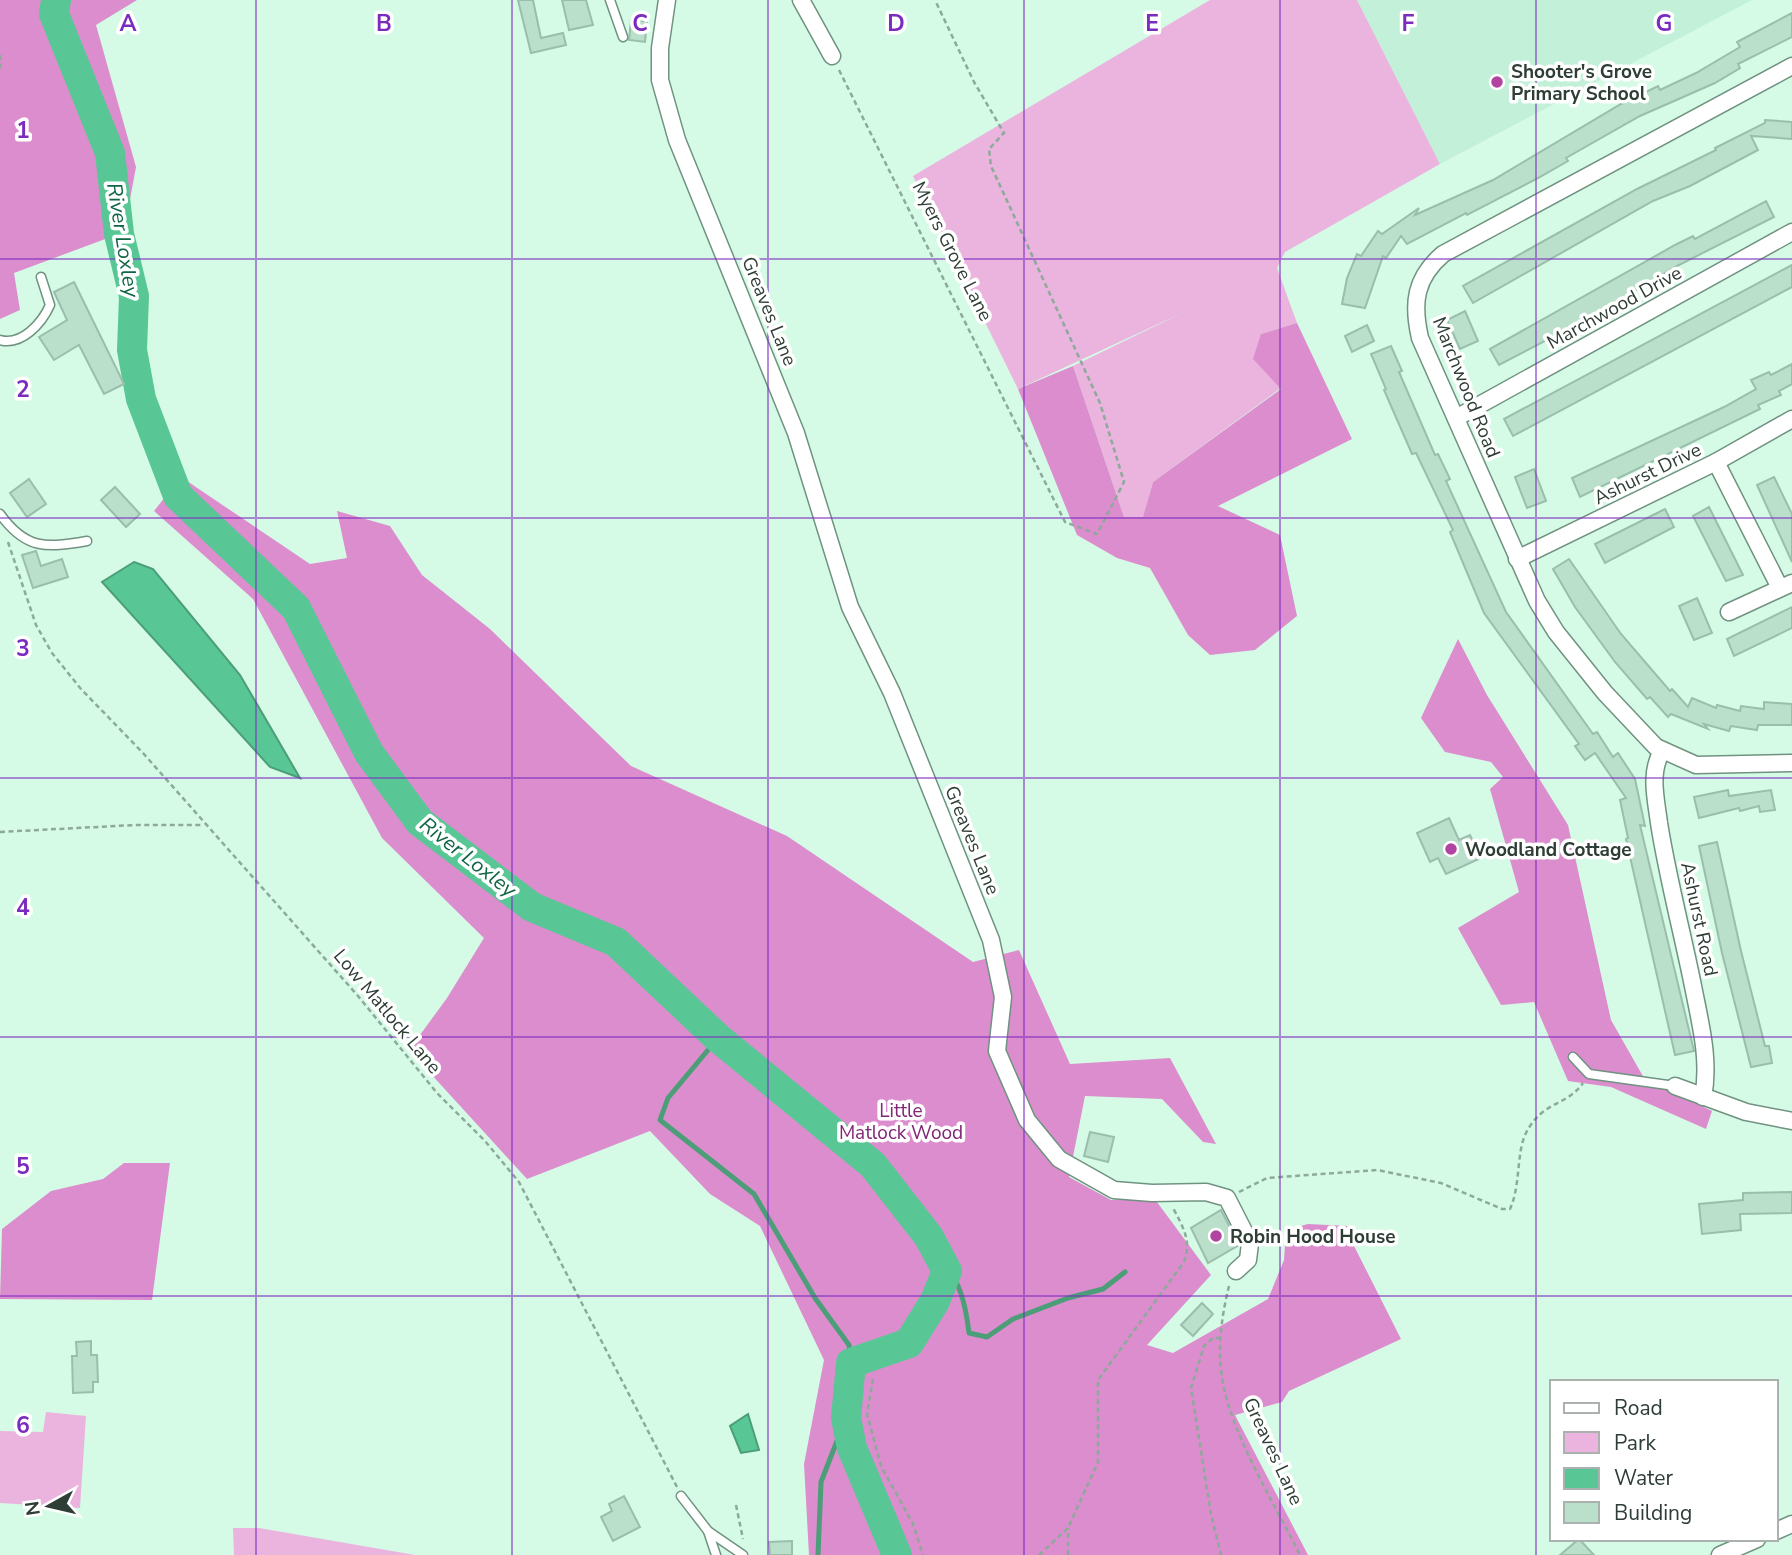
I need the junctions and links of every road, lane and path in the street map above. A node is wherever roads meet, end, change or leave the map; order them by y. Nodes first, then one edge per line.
1 (610, 0) edge
2 (667, 0) edge
3 (802, 0) edge
4 (935, 0) edge
5 (624, 37) dead end
6 (0, 55) edge
7 (832, 57) joint
8 (1792, 66) edge
9 (0, 69) edge
10 (1792, 232) edge
11 (41, 277) dead end
12 (0, 340) edge
13 (1456, 418) junction
14 (1792, 419) edge
15 (1716, 462) junction
16 (0, 515) edge
17 (87, 541) dead end
18 (1517, 559) junction
19 (1786, 586) edge
20 (1729, 612) dead end
21 (1662, 751) junction
22 (1792, 763) edge
23 (205, 825) junction
24 (0, 832) edge
25 (1573, 1057) dead end
26 (1589, 1074) junction
27 (1675, 1086) joint
28 (1703, 1097) junction
29 (1792, 1121) edge
30 (1164, 1193) junction
31 (1227, 1198) junction
32 (1236, 1270) joint
33 (1221, 1338) junction
34 (873, 1379) dead end
35 (681, 1496) joint
36 (736, 1505) dead end
37 (1068, 1528) junction
38 (708, 1531) junction
39 (1752, 1541) edge
40 (742, 1554) edge
41 (716, 1555) edge
42 (923, 1555) edge
43 (1039, 1555) edge
44 (1068, 1555) edge
45 (1221, 1555) edge
46 (1300, 1555) edge
47 (1720, 1555) edge

1 - 5 lane
2 - 30 street, Greaves Lane
3 - 7 street
4 - 7 path, Myers Grove Lane
6 - 9 path
8 - 13 street, Marchwood Road
10 - 13 street, Marchwood Drive
11 - 12 lane
13 - 18 street, Marchwood Road
14 - 15 street, Ashurst Drive
15 - 18 street, Ashurst Drive
15 - 19 street
16 - 17 lane
16 - 23 path, Low Matlock Lane
18 - 21 street, Marchwood Road
19 - 20 street
21 - 22 street, Marchwood Road
21 - 28 street, Ashurst Road
23 - 24 path
23 - 35 path, Low Matlock Lane
25 - 26 lane
26 - 27 lane
26 - 31 path
27 - 28 street
28 - 29 street
30 - 31 street, Greaves Lane
30 - 37 path
31 - 32 street
32 - 33 path, Greaves Lane
33 - 45 path
33 - 46 path, Greaves Lane
34 - 42 path
35 - 38 lane
36 - 40 path
37 - 43 path
37 - 44 path
38 - 40 lane
38 - 41 lane
39 - 47 street

